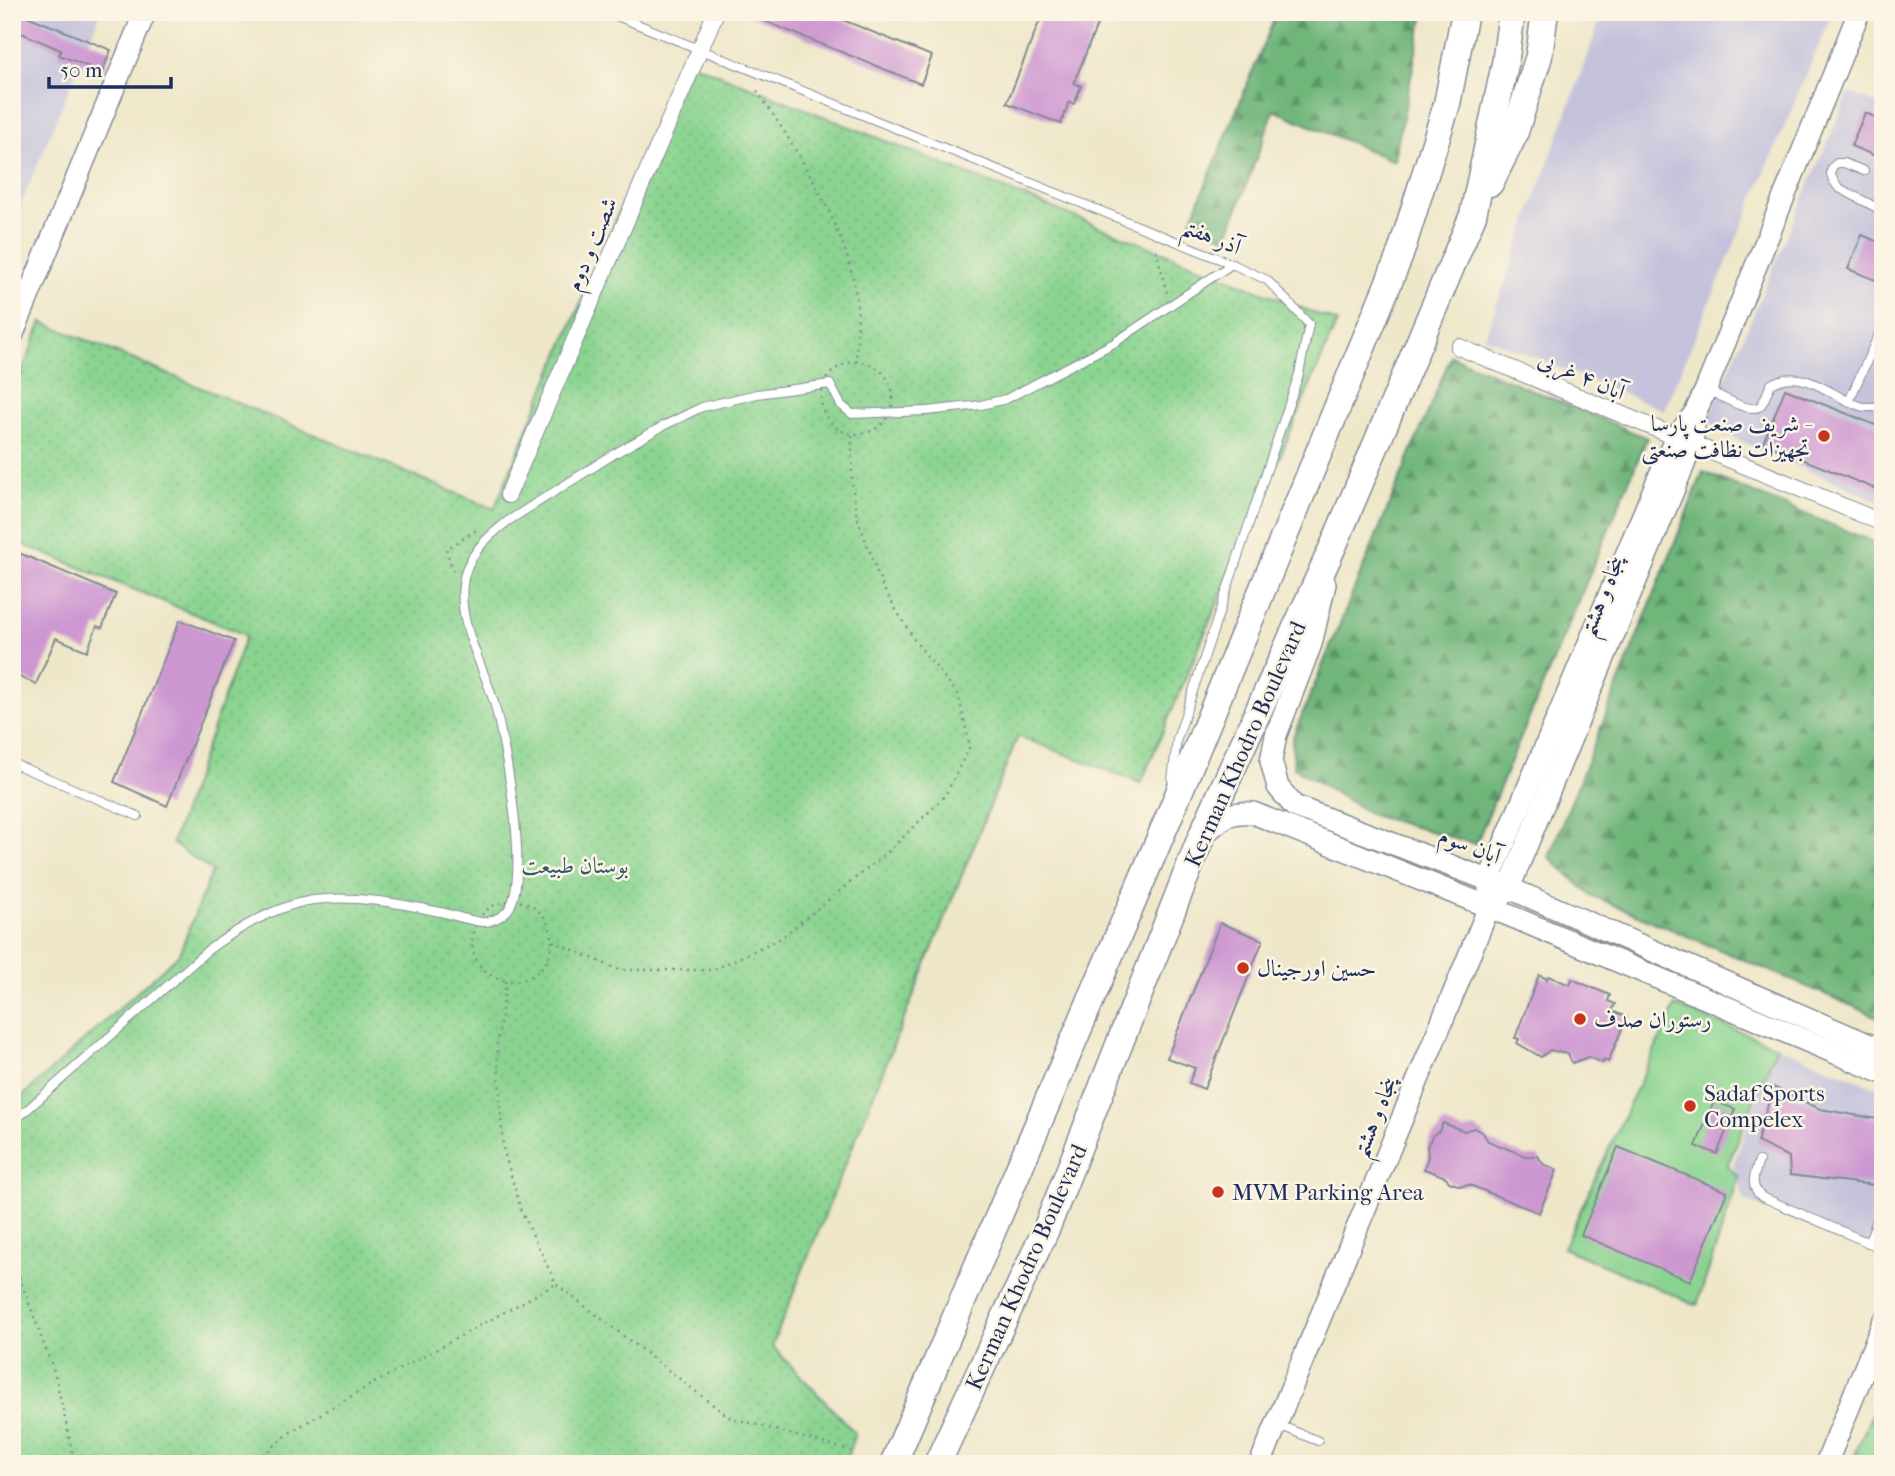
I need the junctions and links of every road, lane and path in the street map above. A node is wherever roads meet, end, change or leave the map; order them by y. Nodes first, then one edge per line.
1 (145, 12) edge
2 (607, 12) edge
3 (716, 12) edge
4 (1465, 12) edge
5 (1512, 12) edge
6 (1545, 12) edge
7 (1859, 12) edge
8 (699, 49) junction
9 (757, 91) dead end
10 (1864, 171) dead end
11 (1883, 211) edge
12 (1473, 215) junction
13 (1232, 264) junction
14 (1883, 325) edge
15 (12, 336) edge
16 (1459, 347) dead end
17 (856, 362) junction
18 (823, 385) junction
19 (1706, 389) junction
20 (1849, 401) junction
21 (1883, 403) edge
22 (890, 413) junction
23 (852, 435) junction
24 (1684, 442) junction
25 (508, 495) dead end
26 (1883, 523) edge
27 (481, 528) dead end
28 (1335, 542) junction
29 (454, 574) dead end
30 (12, 763) edge
31 (138, 816) dead end
32 (1168, 819) junction
33 (1202, 835) junction
34 (1489, 880) junction
35 (1509, 888) junction
36 (521, 892) dead end
37 (520, 901) junction
38 (1489, 907) junction
39 (553, 941) junction
40 (506, 981) junction
41 (1883, 1051) edge
42 (1883, 1073) edge
43 (12, 1123) edge
44 (1759, 1161) dead end
45 (1882, 1208) edge
46 (1868, 1243) junction
47 (1883, 1249) edge
48 (12, 1256) edge
49 (556, 1284) junction
50 (1883, 1323) edge
51 (1276, 1424) junction
52 (1318, 1441) dead end
53 (851, 1451) dead end
54 (75, 1464) edge
55 (252, 1464) edge
56 (892, 1464) edge
57 (937, 1464) edge
58 (1261, 1464) edge
59 (1826, 1464) edge

1 - 15 street
2 - 8 lane, آذر هفتم
3 - 8 street, شصت و دوم
4 - 32 main road, Kerman Khodro Boulevard
5 - 12 main road, Kerman Khodro Boulevard
6 - 12 main road
7 - 19 street, پنجاه و هشتم
8 - 13 lane, آذر هفتم
8 - 25 street, شصت و دوم
9 - 17 path
10 - 11 lane
12 - 28 main road, Kerman Khodro Boulevard
13 - 22 lane
13 - 32 lane, آذر هفتم
14 - 20 lane
16 - 24 street, آبان ۴ غربی
17 - 18 path
17 - 22 path
18 - 22 lane
18 - 23 path
18 - 43 lane
19 - 20 lane
19 - 24 street, پنجاه و هشتم
20 - 21 lane
22 - 23 path
23 - 39 path
24 - 26 street, آبان ۴ غربی
24 - 34 street, پنجاه و هشتم
24 - 35 street, پنجاه و هشتم
27 - 29 path
28 - 33 main road, Kerman Khodro Boulevard
28 - 34 street, آبان سوم
30 - 31 lane
32 - 56 main road, Kerman Khodro Boulevard
33 - 38 street
33 - 57 main road, Kerman Khodro Boulevard
34 - 35 street, آبان سوم
34 - 38 street, پنجاه و هشتم
35 - 38 street, پنجاه و هشتم
35 - 41 street, آبان سوم
36 - 37 path
37 - 39 path
37 - 40 path
38 - 42 street
38 - 51 street, پنجاه و هشتم
39 - 40 path
40 - 49 path
44 - 46 lane
45 - 46 lane
46 - 47 lane
48 - 54 path
49 - 53 path
49 - 55 path
50 - 59 street
51 - 52 lane
51 - 58 street, پنجاه و هشتم

